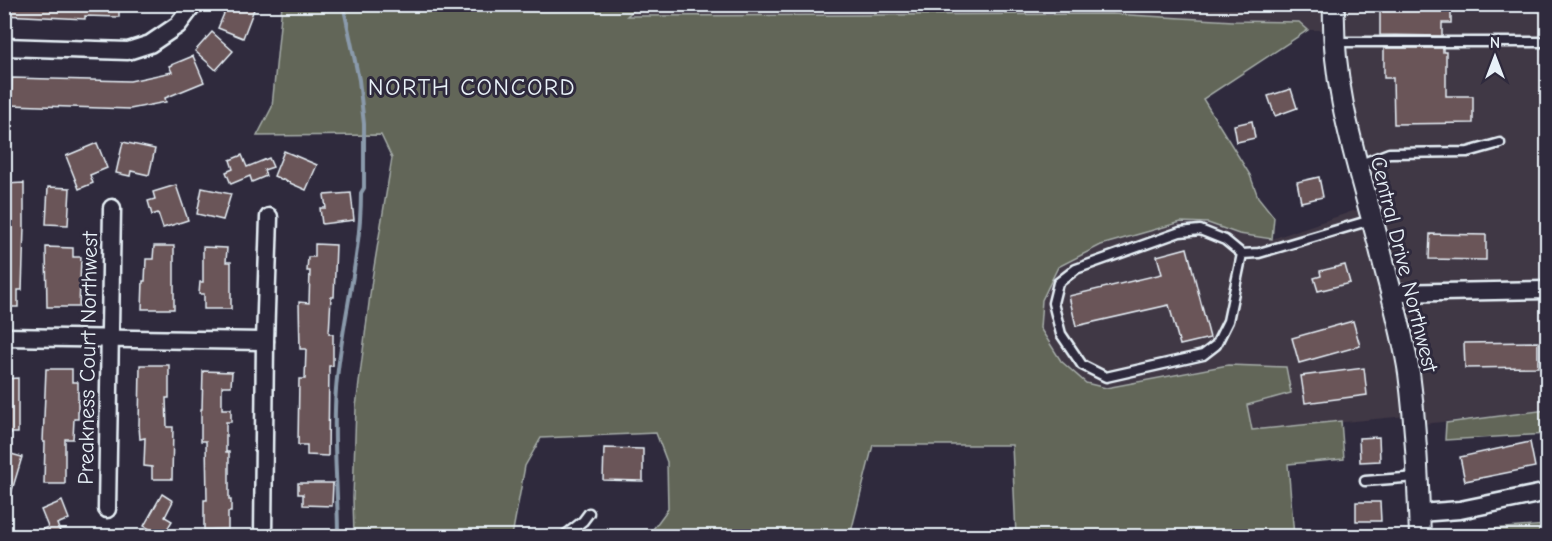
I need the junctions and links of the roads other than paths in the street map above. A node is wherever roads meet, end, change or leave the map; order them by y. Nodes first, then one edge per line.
1 (194, 4) edge
2 (1334, 4) edge
3 (1333, 42) junction
4 (1548, 42) edge
5 (4, 47) edge
6 (1500, 142) dead end
7 (1357, 165) junction
8 (112, 208) dead end
9 (269, 217) dead end
10 (1372, 219) junction
11 (1242, 254) junction
12 (1548, 290) edge
13 (1390, 293) junction
14 (4, 337) edge
15 (110, 338) junction
16 (266, 341) junction
17 (1418, 477) junction
18 (1365, 481) dead end
19 (1548, 492) edge
20 (107, 509) dead end
21 (589, 513) dead end
22 (1419, 513) junction
23 (263, 537) edge
24 (564, 537) edge
25 (1420, 537) edge

1 - 5 street
2 - 3 street, Central Drive Northwest
3 - 4 lane
3 - 7 street, Central Drive Northwest
6 - 7 lane
7 - 10 street, Central Drive Northwest
8 - 15 street, Preakness Court Northwest
9 - 16 street
10 - 11 lane
10 - 13 street, Central Drive Northwest
11 - 11 lane
12 - 13 street
13 - 17 street, Central Drive Northwest
14 - 15 street
15 - 16 street
15 - 20 street, Preakness Court Northwest
16 - 23 street
17 - 18 lane
17 - 22 street, Central Drive Northwest
19 - 22 street
21 - 24 lane
22 - 25 street, Central Drive Northwest

